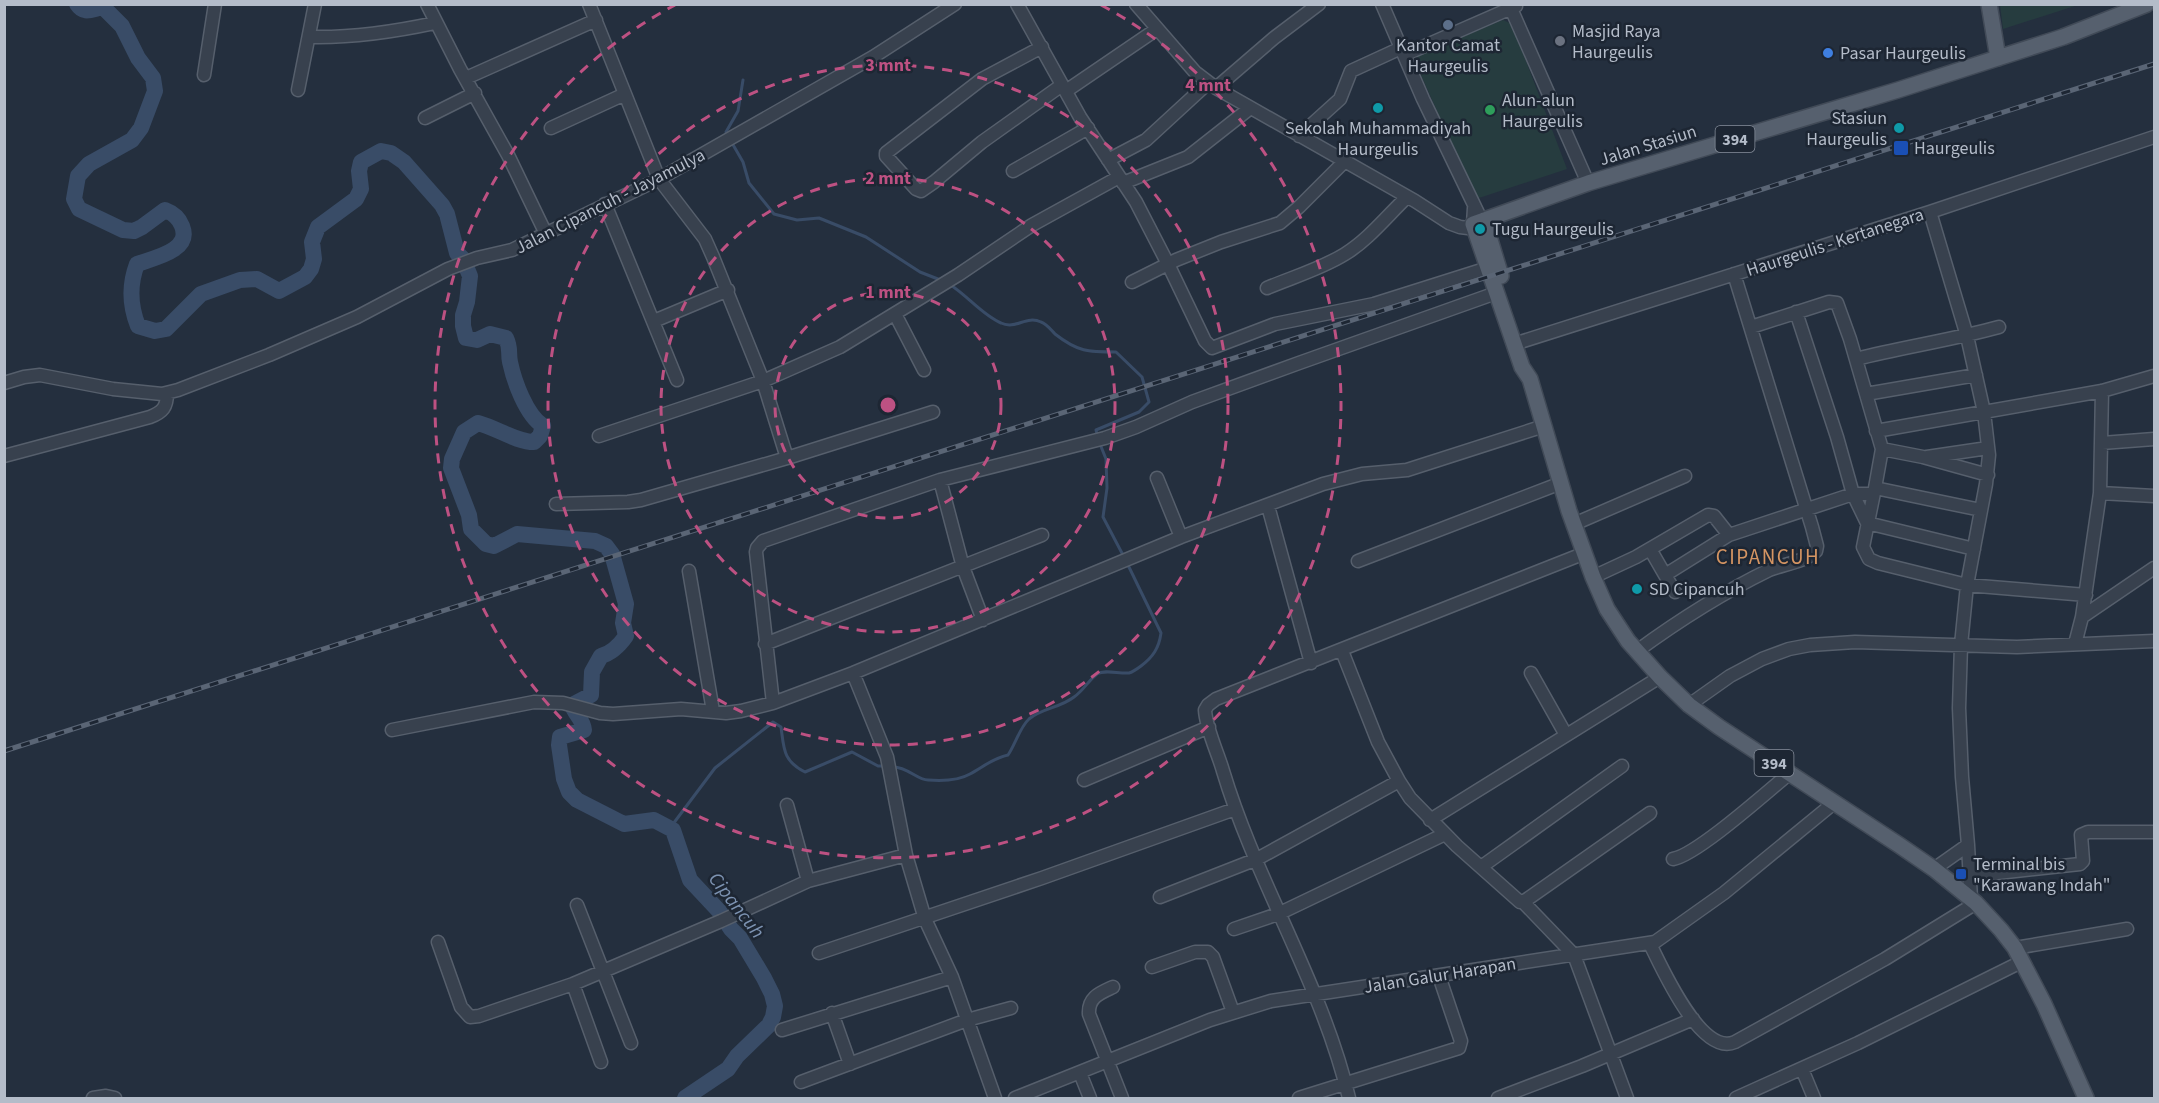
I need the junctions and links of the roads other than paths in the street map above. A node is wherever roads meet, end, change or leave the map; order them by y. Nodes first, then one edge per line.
1 (215, 4) edge
2 (315, 4) edge
3 (427, 4) edge
4 (589, 4) edge
5 (955, 4) edge
6 (1017, 4) edge
7 (1136, 4) edge
8 (1319, 4) edge
9 (1382, 4) edge
10 (1989, 4) edge
11 (2147, 4) edge
12 (1513, 6) edge
13 (596, 21) junction
14 (435, 23) junction
15 (1157, 29) junction
16 (310, 37) junction
17 (1042, 47) junction
18 (1403, 51) junction
19 (1998, 58) junction
20 (204, 75) dead end
21 (466, 78) junction
22 (1212, 85) junction
23 (1064, 88) junction
24 (298, 90) dead end
25 (475, 93) junction
26 (625, 94) junction
27 (1249, 109) junction
28 (425, 118) dead end
29 (551, 128) dead end
30 (1088, 128) junction
31 (1299, 136) junction
32 (2154, 137) edge
33 (1108, 160) junction
34 (1344, 162) junction
35 (1013, 171) dead end
36 (659, 179) junction
37 (1121, 180) junction
38 (1588, 183) junction
39 (1407, 197) junction
40 (605, 204) junction
41 (1930, 212) junction
42 (1477, 217) junction
43 (546, 234) junction
44 (1168, 264) junction
45 (1488, 268) junction
46 (1734, 274) junction
47 (1132, 282) dead end
48 (1267, 288) dead end
49 (728, 290) junction
50 (1496, 293) junction
51 (1796, 312) junction
52 (895, 314) junction
53 (654, 321) junction
54 (1751, 327) junction
55 (1999, 327) dead end
56 (1967, 336) junction
57 (1519, 342) junction
58 (1856, 359) junction
59 (924, 370) dead end
60 (1977, 375) junction
61 (2154, 376) edge
62 (677, 380) dead end
63 (762, 381) junction
64 (4, 383) edge
65 (2102, 391) junction
66 (167, 393) junction
67 (1866, 394) junction
68 (933, 412) dead end
69 (1984, 412) junction
70 (1544, 426) junction
71 (1876, 431) junction
72 (599, 436) dead end
73 (2154, 439) edge
74 (2102, 443) junction
75 (1988, 448) junction
76 (1882, 449) junction
77 (4, 456) edge
78 (1923, 457) junction
79 (787, 458) junction
80 (1685, 476) dead end
81 (1988, 476) junction
82 (1156, 478) dead end
83 (940, 480) junction
84 (1561, 483) junction
85 (1874, 491) junction
86 (2100, 493) junction
87 (1853, 494) junction
88 (2154, 496) edge
89 (556, 504) dead end
90 (1268, 506) junction
91 (1807, 509) junction
92 (1981, 510) junction
93 (1867, 523) junction
94 (1574, 524) junction
95 (1042, 535) dead end
96 (1729, 535) junction
97 (1181, 537) junction
98 (1650, 549) junction
99 (1974, 549) junction
100 (1585, 553) junction
101 (1358, 561) dead end
102 (963, 567) junction
103 (2154, 568) edge
104 (689, 572) dead end
105 (1665, 575) junction
106 (1593, 577) junction
107 (1967, 585) junction
108 (1675, 592) dead end
109 (2086, 595) junction
110 (2082, 617) junction
111 (983, 620) junction
112 (2154, 641) edge
113 (765, 644) junction
114 (2075, 644) junction
115 (1961, 645) junction
116 (1342, 651) junction
117 (1637, 651) junction
118 (1311, 663) junction
119 (853, 673) junction
120 (1530, 673) dead end
121 (1660, 677) junction
122 (773, 703) junction
123 (1689, 705) junction
124 (712, 711) junction
125 (1209, 727) junction
126 (392, 730) dead end
127 (1566, 735) junction
128 (1622, 766) dead end
129 (1791, 773) junction
130 (1084, 780) dead end
131 (1399, 781) junction
132 (1835, 802) junction
133 (787, 806) dead end
134 (1235, 809) junction
135 (1650, 813) dead end
136 (1430, 819) junction
137 (2154, 832) edge
138 (1445, 834) junction
139 (1968, 845) junction
140 (906, 855) junction
141 (1257, 859) junction
142 (1673, 859) dead end
143 (1480, 867) junction
144 (1934, 869) junction
145 (1970, 876) junction
146 (808, 881) junction
147 (1160, 897) dead end
148 (1973, 901) junction
149 (1523, 902) junction
150 (577, 905) dead end
151 (1278, 914) junction
152 (925, 919) junction
153 (2127, 929) dead end
154 (1234, 930) dead end
155 (438, 942) dead end
156 (1650, 944) junction
157 (819, 953) dead end
158 (2019, 954) junction
159 (1574, 955) junction
160 (1152, 967) dead end
161 (602, 972) junction
162 (1439, 976) junction
163 (952, 977) junction
164 (573, 984) junction
165 (1113, 987) dead end
166 (1316, 994) junction
167 (1011, 1008) dead end
168 (1233, 1012) junction
169 (832, 1013) junction
170 (1693, 1019) junction
171 (967, 1020) junction
172 (782, 1029) dead end
173 (631, 1043) dead end
174 (1611, 1053) junction
175 (601, 1062) dead end
176 (1107, 1062) junction
177 (850, 1064) junction
178 (1803, 1069) junction
179 (1080, 1073) junction
180 (801, 1082) dead end
181 (1346, 1084) junction
182 (93, 1098) edge
183 (116, 1098) edge
184 (995, 1098) edge
185 (1015, 1098) edge
186 (1090, 1098) edge
187 (1122, 1098) edge
188 (1299, 1098) edge
189 (1350, 1098) edge
190 (1498, 1098) edge
191 (1627, 1098) edge
192 (1736, 1098) edge
193 (1814, 1098) edge
194 (2086, 1098) edge

1 - 20 street
2 - 16 street
3 - 14 street
4 - 13 street
5 - 36 street, Jalan Cipancuh - Jayamulya
6 - 17 street
7 - 15 street
8 - 22 street
9 - 18 street
10 - 19 main road
11 - 19 main road, Jalan Stasiun
12 - 18 street
12 - 38 street
13 - 21 street
13 - 26 street
14 - 16 street
14 - 21 street
15 - 22 street
15 - 23 street
16 - 24 street
17 - 23 street
17 - 23 street
18 - 31 street
18 - 42 street
19 - 38 main road, Jalan Stasiun / 394
21 - 25 street
22 - 27 street
22 - 33 street
23 - 30 street
25 - 28 street
25 - 43 street
26 - 29 street
26 - 36 street
27 - 31 street
27 - 37 street
30 - 33 street
30 - 35 street
31 - 34 street
32 - 41 street, Haurgeulis - Kertanegara
33 - 37 street
34 - 39 street
34 - 44 street
36 - 40 street, Jalan Cipancuh - Jayamulya
36 - 49 street
37 - 44 street
37 - 52 street
38 - 42 main road, Jalan Stasiun / 394
39 - 42 street
39 - 48 street
40 - 43 street, Jalan Cipancuh - Jayamulya
40 - 53 street
41 - 46 street, Haurgeulis - Kertanegara
41 - 56 street
42 - 45 main road, 394
42 - 57 main road, 394
43 - 66 street, Jalan Cipancuh - Jayamulya
44 - 45 street
44 - 47 street
45 - 50 main road, 394
46 - 54 street
46 - 57 street, Haurgeulis - Kertanegara
49 - 53 street
49 - 63 street
50 - 57 main road, 394
50 - 83 street
51 - 54 street
51 - 58 street
51 - 87 street
52 - 59 street
52 - 63 street
53 - 62 street
54 - 91 street
55 - 56 street
56 - 58 street
56 - 60 street
57 - 70 main road, 394
58 - 67 street
60 - 67 street
60 - 69 street
61 - 65 street
63 - 72 street
63 - 79 street
64 - 66 street, Jalan Cipancuh - Jayamulya
65 - 69 street
65 - 74 street
66 - 77 street
67 - 71 street
68 - 79 street
69 - 71 street
69 - 75 street
70 - 84 main road, 394
70 - 90 street
71 - 76 street
73 - 74 street
74 - 86 street
75 - 78 street
75 - 81 street
76 - 78 street
76 - 85 street
78 - 81 street
79 - 89 street
80 - 94 street
81 - 92 street
82 - 97 street
83 - 102 street
83 - 113 street
84 - 94 main road, 394
84 - 101 street
85 - 87 street
85 - 92 street
85 - 93 street
86 - 88 street
86 - 109 street
87 - 91 street
87 - 93 street
90 - 97 street
90 - 118 street
91 - 96 street
91 - 117 street
92 - 99 street
93 - 99 street
93 - 107 street
94 - 100 main road, 394
95 - 102 street
96 - 98 street
96 - 105 street
97 - 111 street
98 - 105 street
98 - 106 street
99 - 107 street
100 - 106 main road, 394
100 - 116 street
102 - 111 street
102 - 113 street
103 - 110 street
104 - 124 street
105 - 108 street
106 - 117 main road, 394
107 - 109 street
107 - 115 street
109 - 110 street
110 - 114 street
111 - 119 street
112 - 114 street
113 - 122 street
114 - 115 street
115 - 123 street
115 - 139 street
116 - 118 street
116 - 131 street
117 - 121 main road, 394
118 - 125 street
119 - 122 street
119 - 140 street
120 - 127 street
121 - 123 main road, 394
121 - 127 street
122 - 124 street
123 - 129 main road, 394
124 - 126 street
125 - 130 street
125 - 134 street
127 - 136 street
128 - 143 street
129 - 132 main road, 394
129 - 142 street
131 - 136 street
131 - 141 street
132 - 144 main road, 394
132 - 156 street, Jalan Galur Harapan
133 - 146 street
134 - 141 street
134 - 152 street
135 - 149 street
136 - 138 street
137 - 145 street
138 - 143 street
138 - 151 street
139 - 144 street
139 - 145 street
140 - 146 street
140 - 152 street
141 - 147 street
141 - 151 street
143 - 149 street
144 - 148 main road, 394
145 - 148 street
146 - 161 street
148 - 158 main road, 394
148 - 170 street
149 - 159 street
150 - 161 street
151 - 154 street
151 - 166 street
152 - 157 street
152 - 163 street
153 - 158 street
155 - 164 street
156 - 159 street, Jalan Galur Harapan
156 - 170 street
158 - 178 street
158 - 194 main road, 394
159 - 162 street, Jalan Galur Harapan
159 - 174 street
160 - 168 street
161 - 164 street
161 - 173 street
162 - 166 street, Jalan Galur Harapan
162 - 181 street
163 - 169 street
163 - 171 street
164 - 175 street
165 - 176 street
166 - 168 street, Jalan Galur Harapan
166 - 181 street
167 - 171 street
168 - 176 street, Jalan Galur Harapan
169 - 172 street
169 - 177 street
170 - 174 street
171 - 177 street
171 - 184 street
174 - 190 street
174 - 191 street
176 - 179 street, Jalan Galur Harapan
176 - 187 street
177 - 180 street
178 - 192 street
178 - 193 street
179 - 185 street, Jalan Galur Harapan
179 - 186 street
181 - 188 street
181 - 189 street
182 - 183 street

